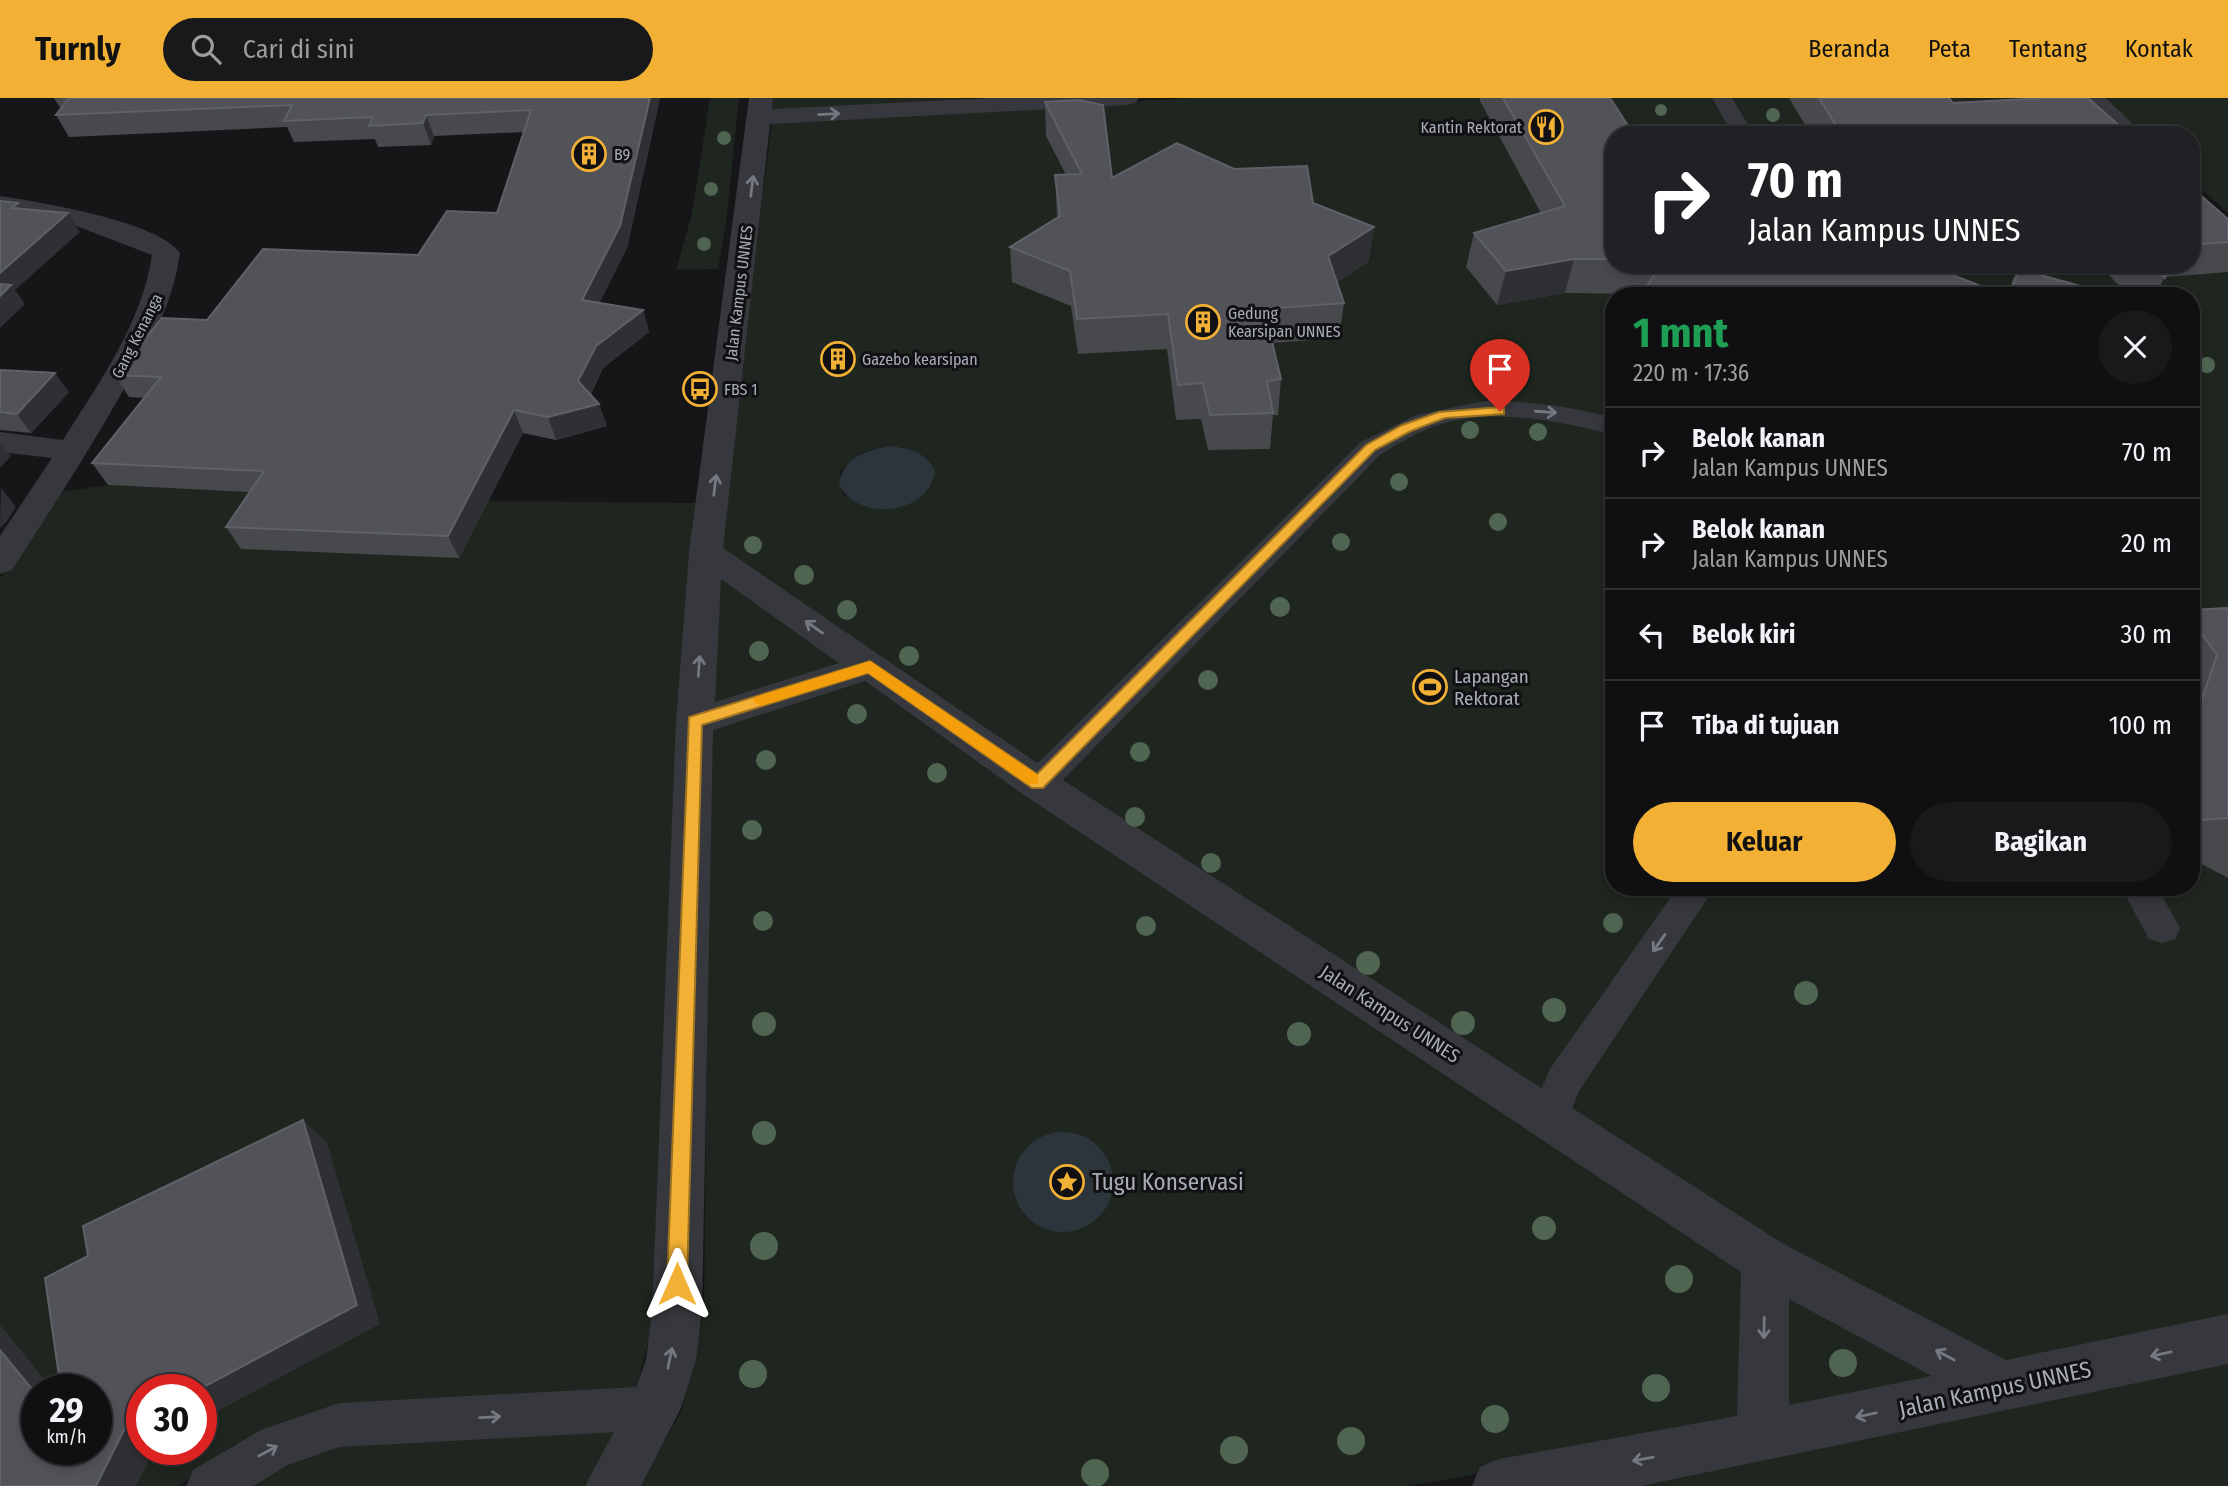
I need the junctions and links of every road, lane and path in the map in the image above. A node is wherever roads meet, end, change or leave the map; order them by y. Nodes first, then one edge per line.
1 (1128, 98) edge
2 (2092, 98) edge
3 (1725, 99) edge
4 (761, 107) edge
5 (1739, 126) edge
6 (2122, 126) edge
7 (0, 204) edge
8 (1605, 425) edge
9 (0, 442) edge
10 (73, 452) junction
11 (706, 552) junction
12 (0, 562) edge
13 (870, 666) junction
14 (695, 722) junction
15 (1038, 783) junction
16 (1692, 896) edge
17 (2143, 896) edge
18 (2162, 928) dead end
19 (1549, 1118) junction
20 (1765, 1259) junction
21 (2228, 1339) edge
22 (2005, 1387) junction
23 (655, 1408) junction
24 (1763, 1437) junction
25 (209, 1486) edge
26 (612, 1486) edge
27 (1499, 1486) edge

4 -> 1 street, Jalan Kampus UNNES
2 - 6 street
3 - 5 lane
11 -> 4 street, Jalan Kampus UNNES
7 - 10 street, Gang Kenanga
15 -> 8 lane
9 - 10 street
10 - 12 street, Gang Kenanga
13 -> 11 street, Jalan Kampus UNNES
14 -> 11 street, Jalan Kampus UNNES
13 - 14 street
13 - 15 street, Jalan Kampus UNNES
23 -> 14 street, Jalan Kampus UNNES
15 - 19 street, Jalan Kampus UNNES
16 -> 19 lane
17 - 18 lane
19 - 20 street, Jalan Kampus UNNES
22 -> 20 street, Jalan Kampus UNNES
20 -> 24 street
21 -> 22 street, Jalan Kampus UNNES
22 -> 24 street, Jalan Kampus UNNES
25 -> 23 lane
23 - 26 street, Jalan Kampus UNNES
24 -> 27 street, Jalan Kampus UNNES

